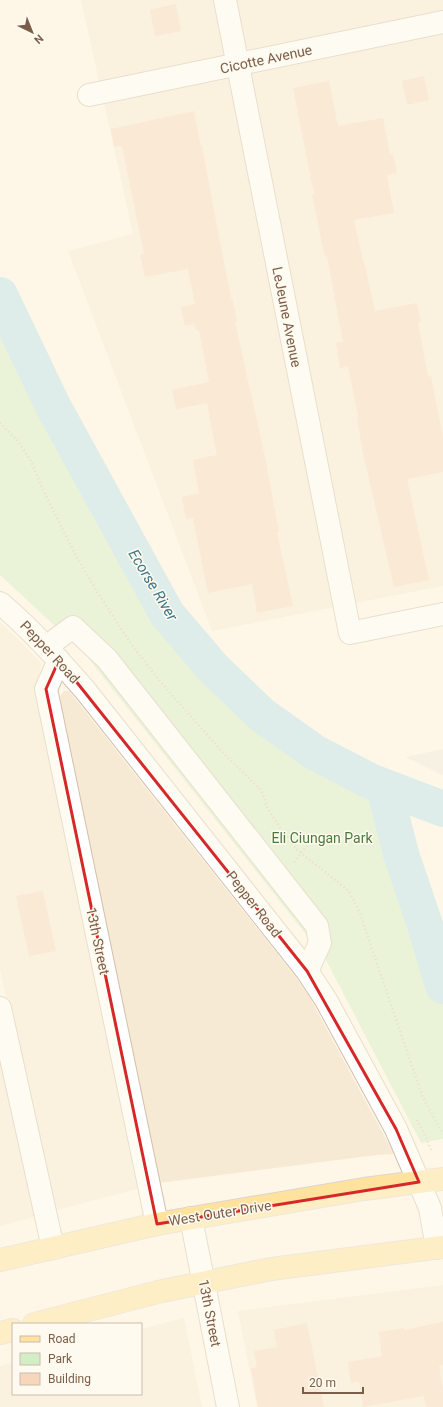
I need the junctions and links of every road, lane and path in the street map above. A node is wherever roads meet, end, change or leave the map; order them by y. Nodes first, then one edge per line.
1 (225, 0) edge
2 (443, 22) edge
3 (238, 65) junction
4 (89, 95) dead end
5 (0, 423) edge
6 (0, 603) edge
7 (443, 614) edge
8 (53, 653) junction
9 (308, 844) dead end
10 (301, 854) junction
11 (291, 866) dead end
12 (307, 971) junction
13 (0, 1008) edge
14 (443, 1134) edge
15 (443, 1179) edge
16 (419, 1182) junction
17 (191, 1218) junction
18 (157, 1224) junction
19 (53, 1248) junction
20 (440, 1248) edge
21 (0, 1260) edge
22 (204, 1282) junction
23 (38, 1323) edge
24 (12, 1330) edge
25 (0, 1333) edge
26 (228, 1407) edge

1 - 3 street, LeJeune Avenue
2 - 3 street, Cicotte Avenue
3 - 4 street, Cicotte Avenue
3 - 7 street, LeJeune Avenue
5 - 10 path
6 - 8 street, Pepper Road
8 - 12 street, Pepper Road
8 - 12 street
8 - 18 street, 13th Street
9 - 10 path
10 - 11 path
10 - 14 path
12 - 16 street, Pepper Road
13 - 19 street
15 - 16 main road, West Outer Drive
16 - 17 main road, West Outer Drive
16 - 20 street, Pepper Road
17 - 18 main road, West Outer Drive
17 - 22 street, 13th Street
18 - 19 main road, West Outer Drive
19 - 21 main road, West Outer Drive
20 - 22 main road
22 - 23 main road
22 - 26 street, 13th Street
24 - 25 main road

